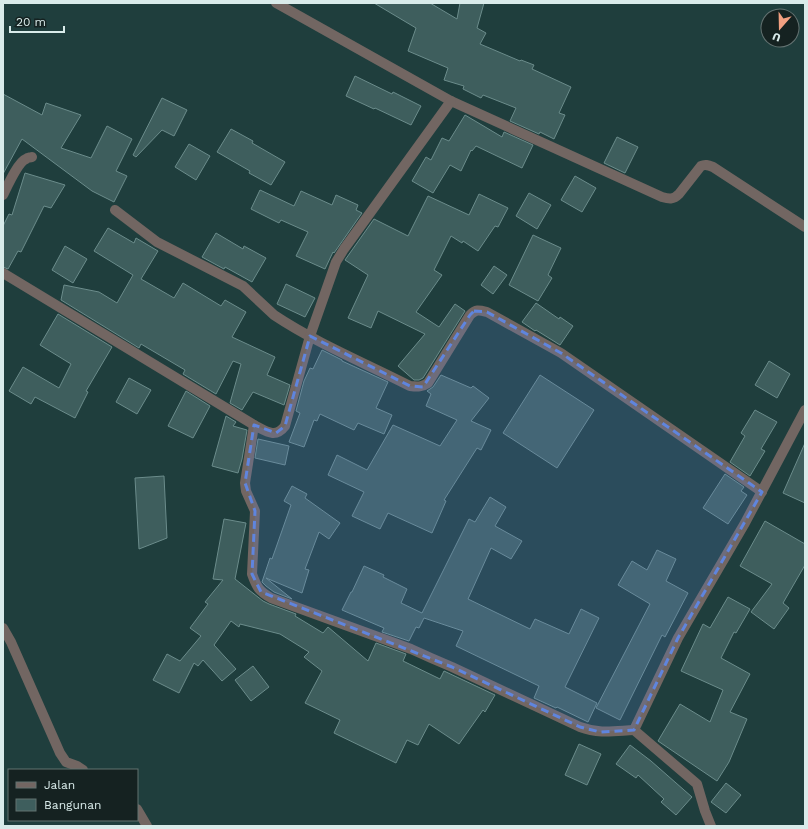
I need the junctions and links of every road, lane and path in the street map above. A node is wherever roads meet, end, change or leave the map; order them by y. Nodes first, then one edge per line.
1 (276, 3) edge
2 (451, 101) junction
3 (32, 157) dead end
4 (3, 195) edge
5 (115, 210) dead end
6 (805, 227) edge
7 (3, 273) edge
8 (310, 336) junction
9 (805, 410) edge
10 (254, 425) junction
11 (762, 492) junction
12 (3, 628) edge
13 (634, 730) junction
14 (82, 769) edge
15 (138, 811) edge
16 (147, 826) edge
17 (711, 826) edge

1 - 2 street
2 - 6 street
2 - 8 street
3 - 4 street
5 - 8 street
7 - 10 street
8 - 10 street
8 - 11 street
9 - 11 street
10 - 13 street
11 - 13 street
12 - 14 street
13 - 17 street
15 - 16 street

